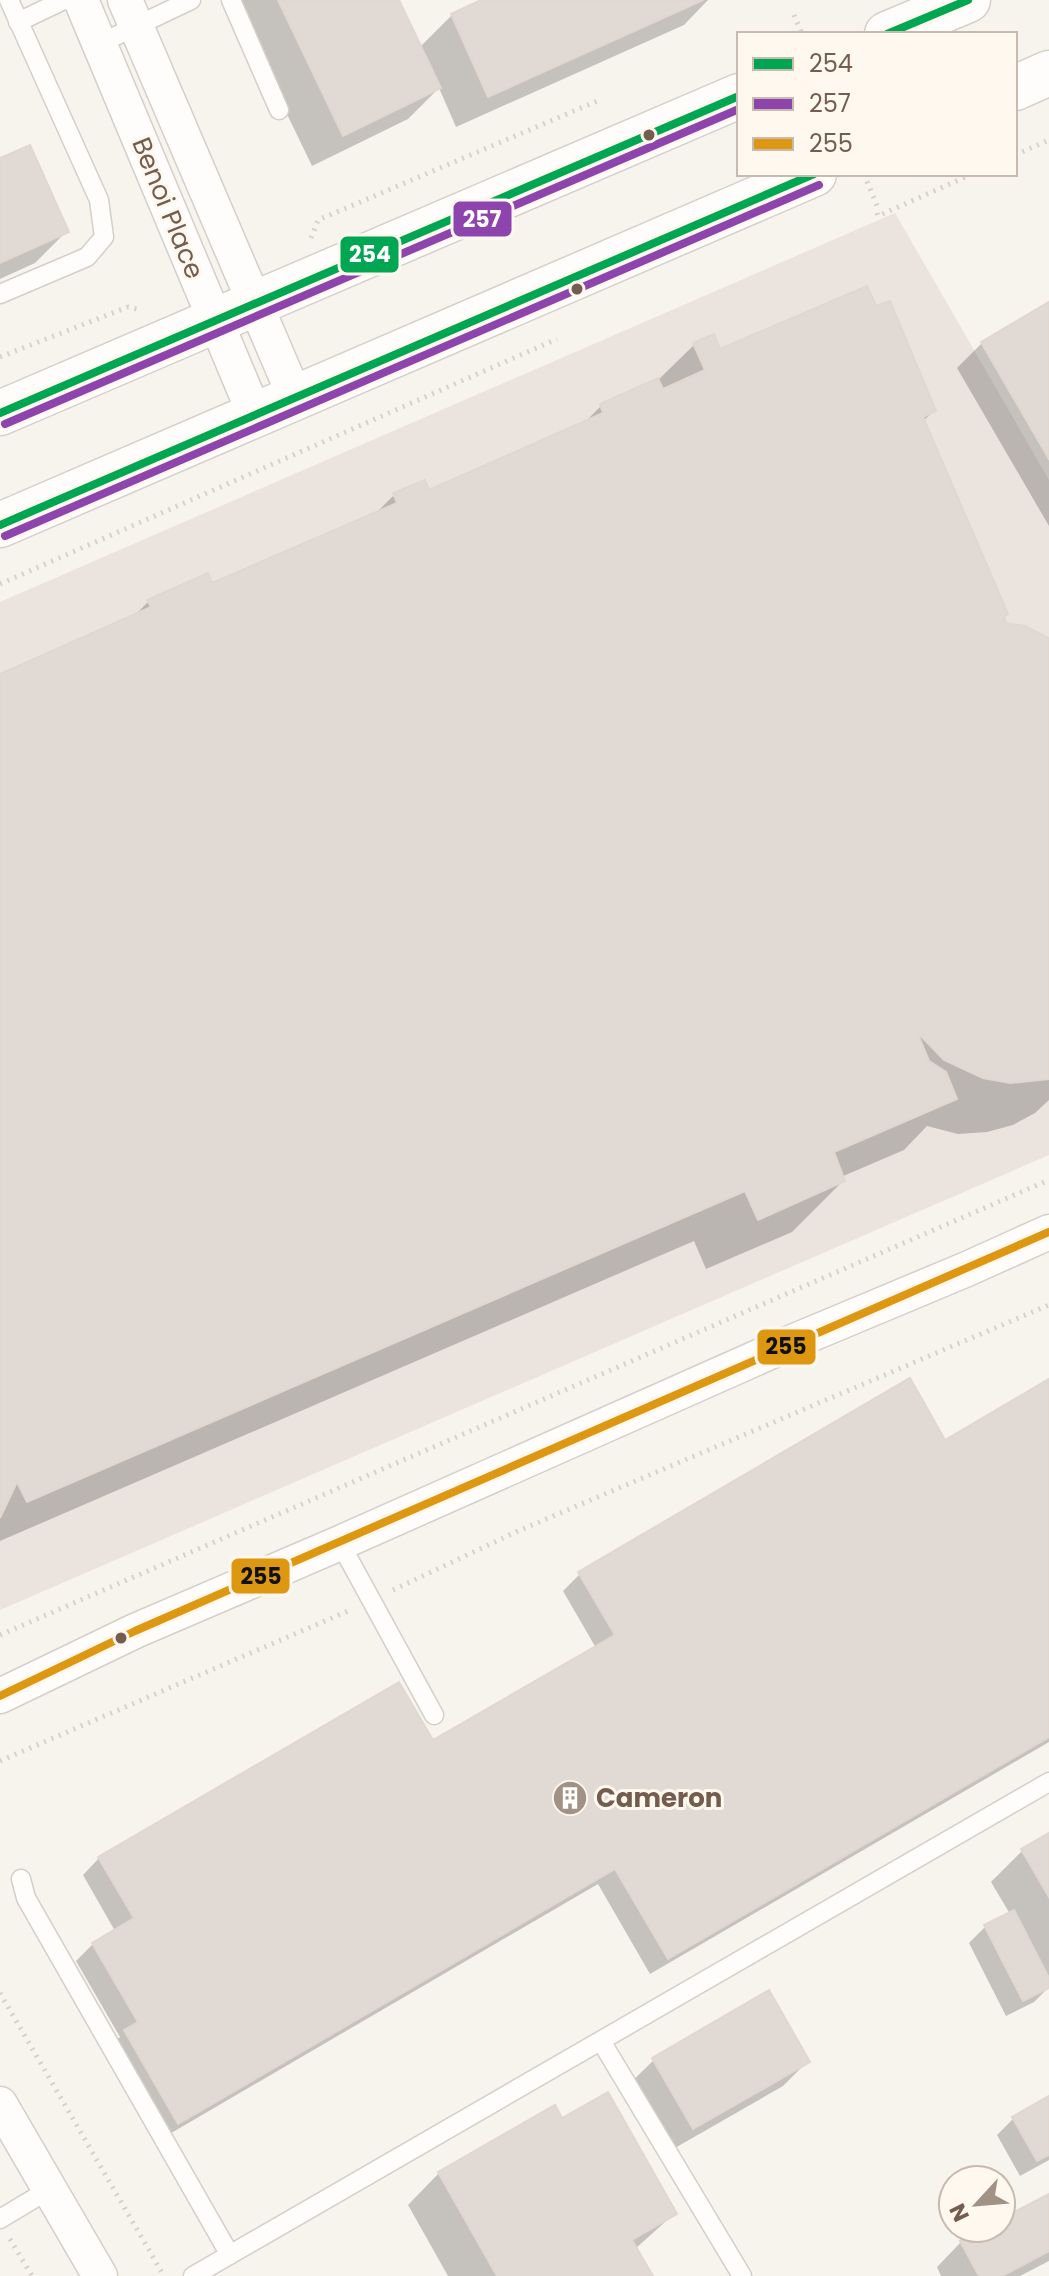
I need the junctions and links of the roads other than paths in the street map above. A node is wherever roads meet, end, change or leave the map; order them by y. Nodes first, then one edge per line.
1 (9, 0) edge
2 (64, 0) edge
3 (81, 0) edge
4 (191, 0) edge
5 (231, 0) edge
6 (968, 0) edge
7 (130, 14) edge
8 (18, 22) junction
9 (892, 32) edge
10 (101, 43) junction
11 (1049, 73) edge
12 (1017, 87) edge
13 (737, 97) edge
14 (279, 110) dead end
15 (809, 176) edge
16 (0, 294) edge
17 (254, 304) junction
18 (215, 322) junction
19 (295, 397) junction
20 (0, 413) edge
21 (255, 415) junction
22 (0, 525) edge
23 (1049, 1232) edge
24 (340, 1543) junction
25 (0, 1696) edge
26 (434, 1715) dead end
27 (1049, 1782) edge
28 (21, 1879) dead end
29 (601, 2041) junction
30 (0, 2104) edge
31 (50, 2189) junction
32 (4, 2227) edge
33 (230, 2255) junction
34 (100, 2276) edge
35 (193, 2276) edge
36 (742, 2276) edge

1 - 8 lane
2 - 8 lane
3 - 10 street, Benoi Place
4 - 7 lane
5 - 14 lane
6 - 9 main road
7 - 10 lane
7 - 17 street, Benoi Place
8 - 16 lane
10 - 18 street, Benoi Place
11 - 12 main road
13 - 17 main road
15 - 19 main road
17 - 18 main road
17 - 19 street, Benoi Place
18 - 20 main road
18 - 21 street, Benoi Place
19 - 21 main road
21 - 22 main road
23 - 24 street
24 - 25 street
24 - 26 lane
27 - 29 lane
28 - 33 lane
29 - 33 lane
29 - 36 lane
30 - 31 street
31 - 32 lane
31 - 34 street
33 - 35 lane

